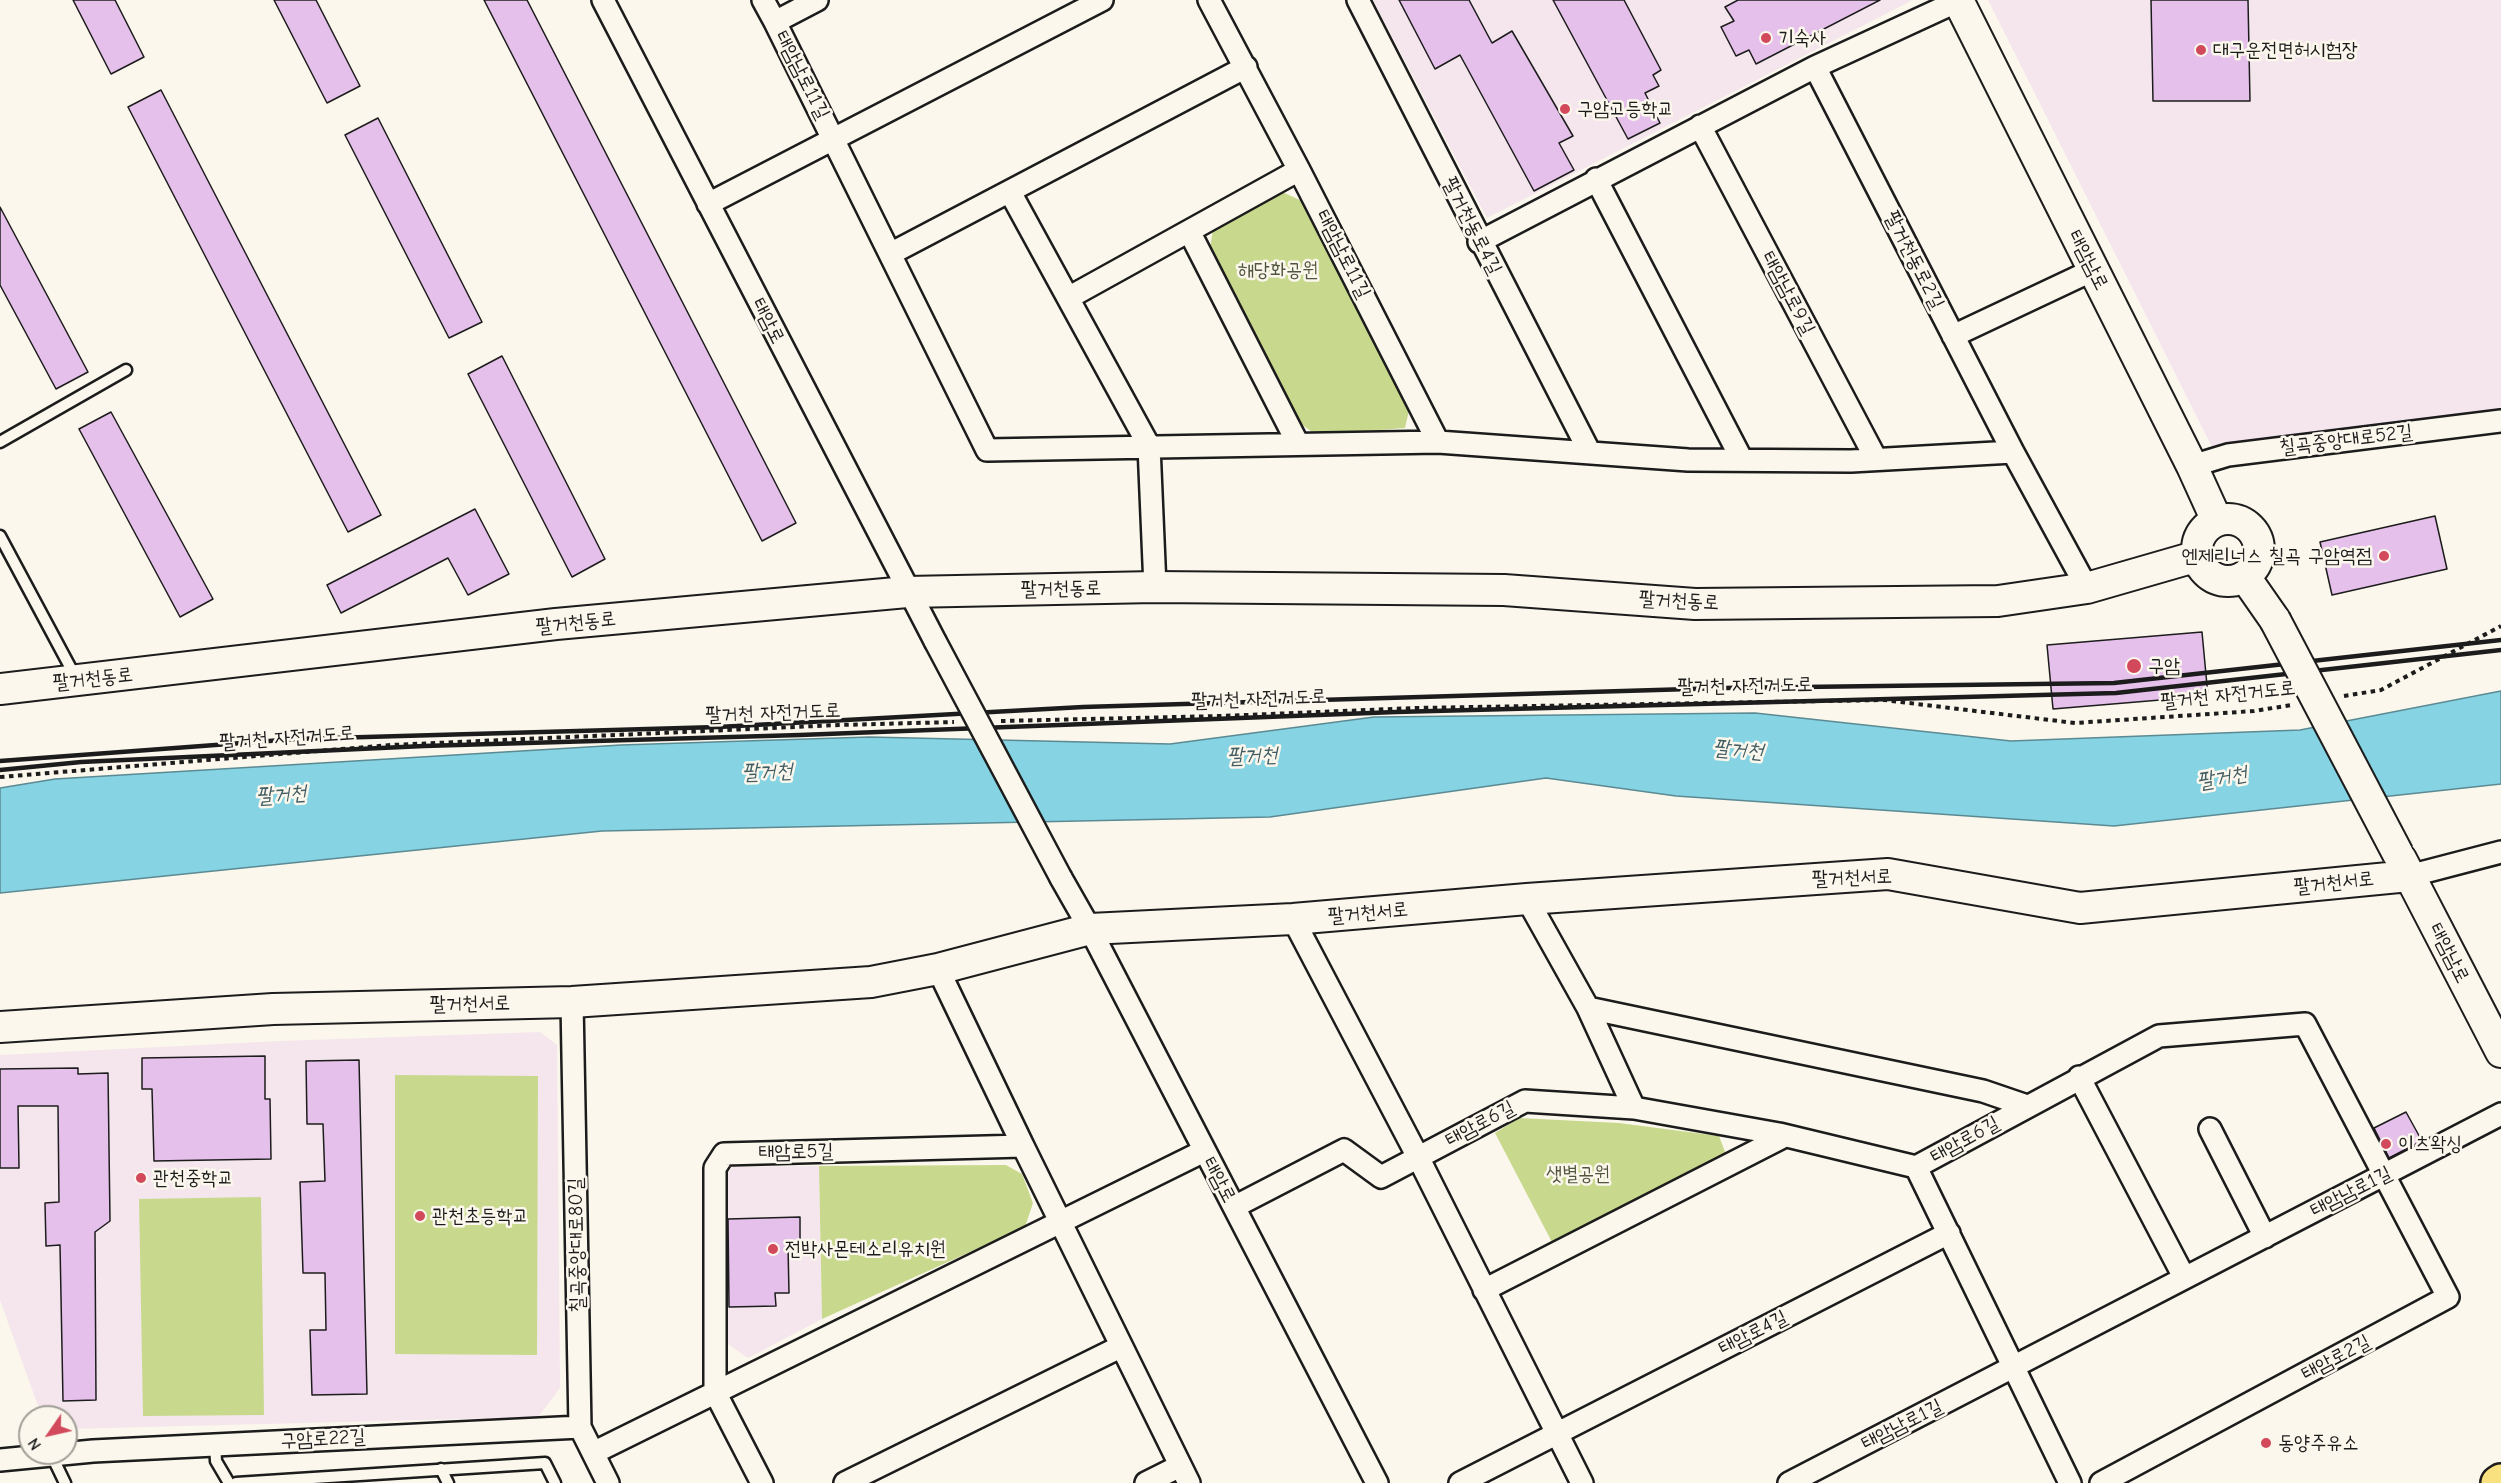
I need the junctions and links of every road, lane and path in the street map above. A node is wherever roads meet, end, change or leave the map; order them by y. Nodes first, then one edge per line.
1 (603, 0) edge
2 (763, 0) edge
3 (817, 0) edge
4 (1102, 0) edge
5 (1209, 0) edge
6 (1358, 0) edge
7 (1958, 1) edge
8 (775, 22) junction
9 (1815, 67) junction
10 (1246, 68) junction
11 (1700, 126) junction
12 (834, 139) junction
13 (1299, 170) junction
14 (1596, 179) junction
15 (1010, 192) junction
16 (708, 204) junction
17 (1189, 231) junction
18 (1479, 242) junction
19 (890, 254) junction
20 (2092, 270) junction
21 (1068, 298) junction
22 (1953, 336) junction
23 (126, 370) dead end
24 (2501, 421) edge
25 (0, 442) edge
26 (1438, 442) junction
27 (1298, 444) junction
28 (1149, 446) junction
29 (1589, 451) junction
30 (2013, 452) junction
31 (1876, 459) junction
32 (1742, 460) junction
33 (2192, 466) junction
34 (2217, 521) junction
35 (0, 536) edge
36 (2198, 556) junction
37 (2245, 577) junction
38 (1155, 587) junction
39 (2087, 588) junction
40 (907, 592) junction
41 (2501, 626) edge
42 (78, 681) junction
43 (0, 689) edge
44 (2335, 698) dead end
45 (2301, 704) dead end
46 (994, 721) dead end
47 (958, 722) dead end
48 (0, 777) edge
49 (2501, 852) edge
50 (2403, 865) junction
51 (1527, 899) junction
52 (1293, 919) junction
53 (1090, 929) junction
54 (938, 969) junction
55 (572, 1002) junction
56 (1588, 1008) junction
57 (0, 1027) edge
58 (2501, 1052) edge
59 (2079, 1077) junction
60 (2027, 1106) junction
61 (1634, 1108) junction
62 (2501, 1114) edge
63 (2210, 1128) dead end
64 (1785, 1136) junction
65 (1023, 1146) junction
66 (1204, 1151) junction
67 (1418, 1157) junction
68 (1916, 1167) junction
69 (2384, 1175) junction
70 (1234, 1207) junction
71 (1059, 1224) junction
72 (1949, 1233) junction
73 (2265, 1237) junction
74 (2184, 1278) junction
75 (1484, 1290) junction
76 (1120, 1347) junction
77 (2015, 1366) junction
78 (715, 1392) junction
79 (580, 1427) junction
80 (1557, 1434) junction
81 (215, 1444) junction
82 (78, 1452) edge
83 (593, 1453) junction
84 (18, 1458) edge
85 (0, 1460) edge
86 (56, 1465) edge
87 (441, 1469) junction
88 (1184, 1475) edge
89 (379, 1478) edge
90 (267, 1481) edge
91 (241, 1482) edge
92 (65, 1483) edge
93 (229, 1483) edge
94 (448, 1483) edge
95 (555, 1483) edge
96 (608, 1483) edge
97 (762, 1483) edge
98 (845, 1483) edge
99 (1146, 1483) edge
100 (1377, 1483) edge
101 (1460, 1483) edge
102 (1582, 1483) edge
103 (1789, 1483) edge
104 (2070, 1483) edge
105 (2101, 1483) edge

1 - 16 street, 태암로
2 - 8 street
3 - 8 street, 태암남로11길
4 - 12 street, 태암남로11길
5 - 10 street, 태암남로11길
6 - 18 street, 팔거천동로4길
7 - 9 street
7 - 20 main road, 태암남로
8 - 12 street, 태암남로11길
9 - 11 street
9 - 22 street, 팔거천동로2길
10 - 13 street, 태암남로11길
10 - 15 street
11 - 14 street
11 - 31 street, 태암남로9길
12 - 16 street, 태암남로11길
12 - 19 street, 태암남로11길
13 - 17 street
13 - 26 street, 태암남로11길
14 - 18 street
14 - 32 street
15 - 19 street
15 - 21 street
16 - 40 street, 태암로
17 - 21 street
17 - 27 street
18 - 29 street, 팔거천동로4길
19 - 28 street, 태암남로11길
20 - 22 street
20 - 33 main road, 태암남로
21 - 28 street
22 - 30 street, 팔거천동로2길
23 - 25 lane
24 - 33 street, 칠곡중앙대로52길
26 - 27 street
26 - 29 street
27 - 28 street
28 - 38 street
29 - 32 street
30 - 31 street
30 - 39 street, 팔거천동로2길
31 - 32 street
33 - 34 main road, 태암남로
34 - 36 main road
34 - 37 main road
35 - 42 lane
36 - 37 main road
36 - 39 main road, 팔거천동로
37 - 50 main road, 태암남로, bridge
38 - 39 main road, 팔거천동로
38 - 40 main road, 팔거천동로
40 - 42 main road, 팔거천동로
40 - 53 street, 태암로, bridge
41 - 44 path
42 - 43 main road, 팔거천동로
45 - 46 path, 팔거천 자전거도로
47 - 48 path, 팔거천 자전거도로
49 - 50 street
50 - 51 main road, 팔거천서로
50 - 58 main road, 태암남로
51 - 52 main road, 팔거천서로
51 - 56 street
52 - 53 main road, 팔거천서로
52 - 67 street, 팔거천서로
53 - 54 main road, 팔거천서로
53 - 66 street, 태암로
54 - 55 main road, 팔거천서로
54 - 65 street
55 - 57 main road, 팔거천서로
55 - 79 street, 칠곡중앙대로80길
56 - 60 street
56 - 61 street
59 - 60 street, 태암로6길
59 - 69 street, 태암로6길
59 - 74 street
60 - 68 street, 태암로6길
61 - 64 street, 태암로6길
61 - 67 street, 태암로6길
62 - 69 street, 태암남로1길
63 - 73 street
64 - 68 street, 태암로6길
64 - 75 street
65 - 71 street
65 - 78 street, 태암로5길
66 - 70 street, 태암로
66 - 71 street
67 - 70 street, 태암로6길
67 - 75 street
68 - 72 street
69 - 73 street, 태암남로1길
69 - 105 street, 태암로2길
70 - 100 street, 태암로
71 - 76 street
71 - 78 street
72 - 77 street
72 - 80 street, 태암로4길
73 - 74 street, 태암남로1길
74 - 77 street, 태암남로1길
75 - 80 street
76 - 88 street
76 - 98 street
77 - 103 street, 태암남로1길
77 - 104 street
78 - 83 street
78 - 97 street, 태암로5길
79 - 81 street, 구암로22길
79 - 83 street, 칠곡중앙대로80길
80 - 101 street, 태암로4길
80 - 102 street
81 - 82 street, 구암로22길
81 - 93 lane
83 - 96 street, 칠곡중앙대로80길
84 - 85 street, 구암로22길
86 - 92 lane
87 - 89 lane
87 - 94 lane
87 - 95 lane
88 - 99 street
89 - 90 lane
90 - 91 lane

